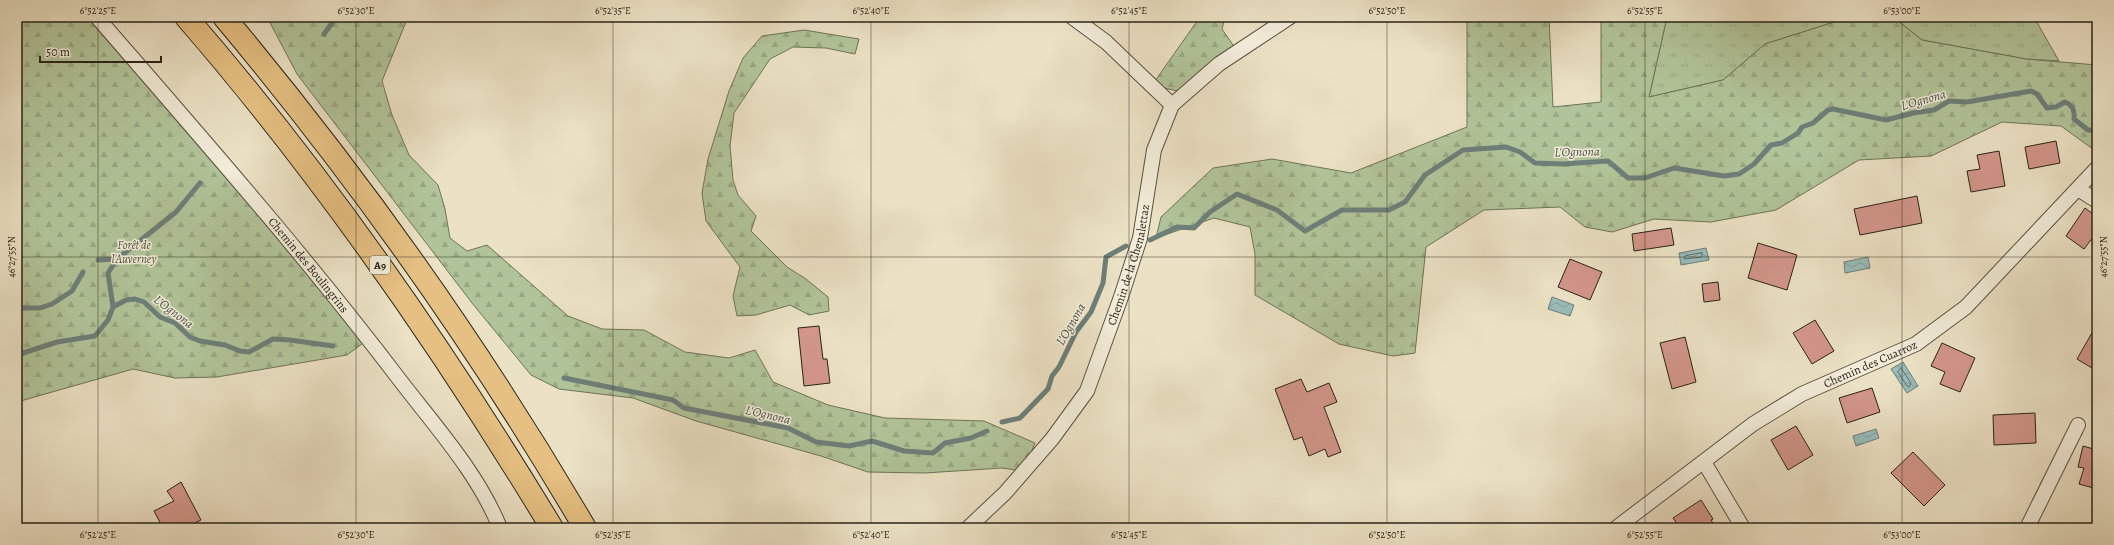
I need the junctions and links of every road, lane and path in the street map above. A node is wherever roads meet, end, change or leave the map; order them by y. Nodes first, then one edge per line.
1 (97, 17) edge
2 (186, 17) edge
3 (224, 17) edge
4 (1072, 17) edge
5 (1290, 17) edge
6 (1172, 105) junction
7 (2097, 168) edge
8 (2078, 189) junction
9 (2097, 201) edge
10 (2078, 425) dead end
11 (1704, 462) junction
12 (500, 528) edge
13 (552, 528) edge
14 (585, 528) edge
15 (968, 528) edge
16 (1616, 528) edge
17 (1743, 528) edge
18 (2027, 528) edge

1 - 12 street, Chemin des Boulingrins
2 - 13 highway, A9
3 - 14 highway, A9
4 - 6 street
5 - 6 street, Chemin de la Chenalettaz
6 - 15 street, Chemin de la Chenalettaz
7 - 8 street, Chemin des Cuarroz
8 - 9 street
8 - 11 street, Chemin des Cuarroz
10 - 18 street
11 - 16 street, Chemin des Cuarroz
11 - 17 street

